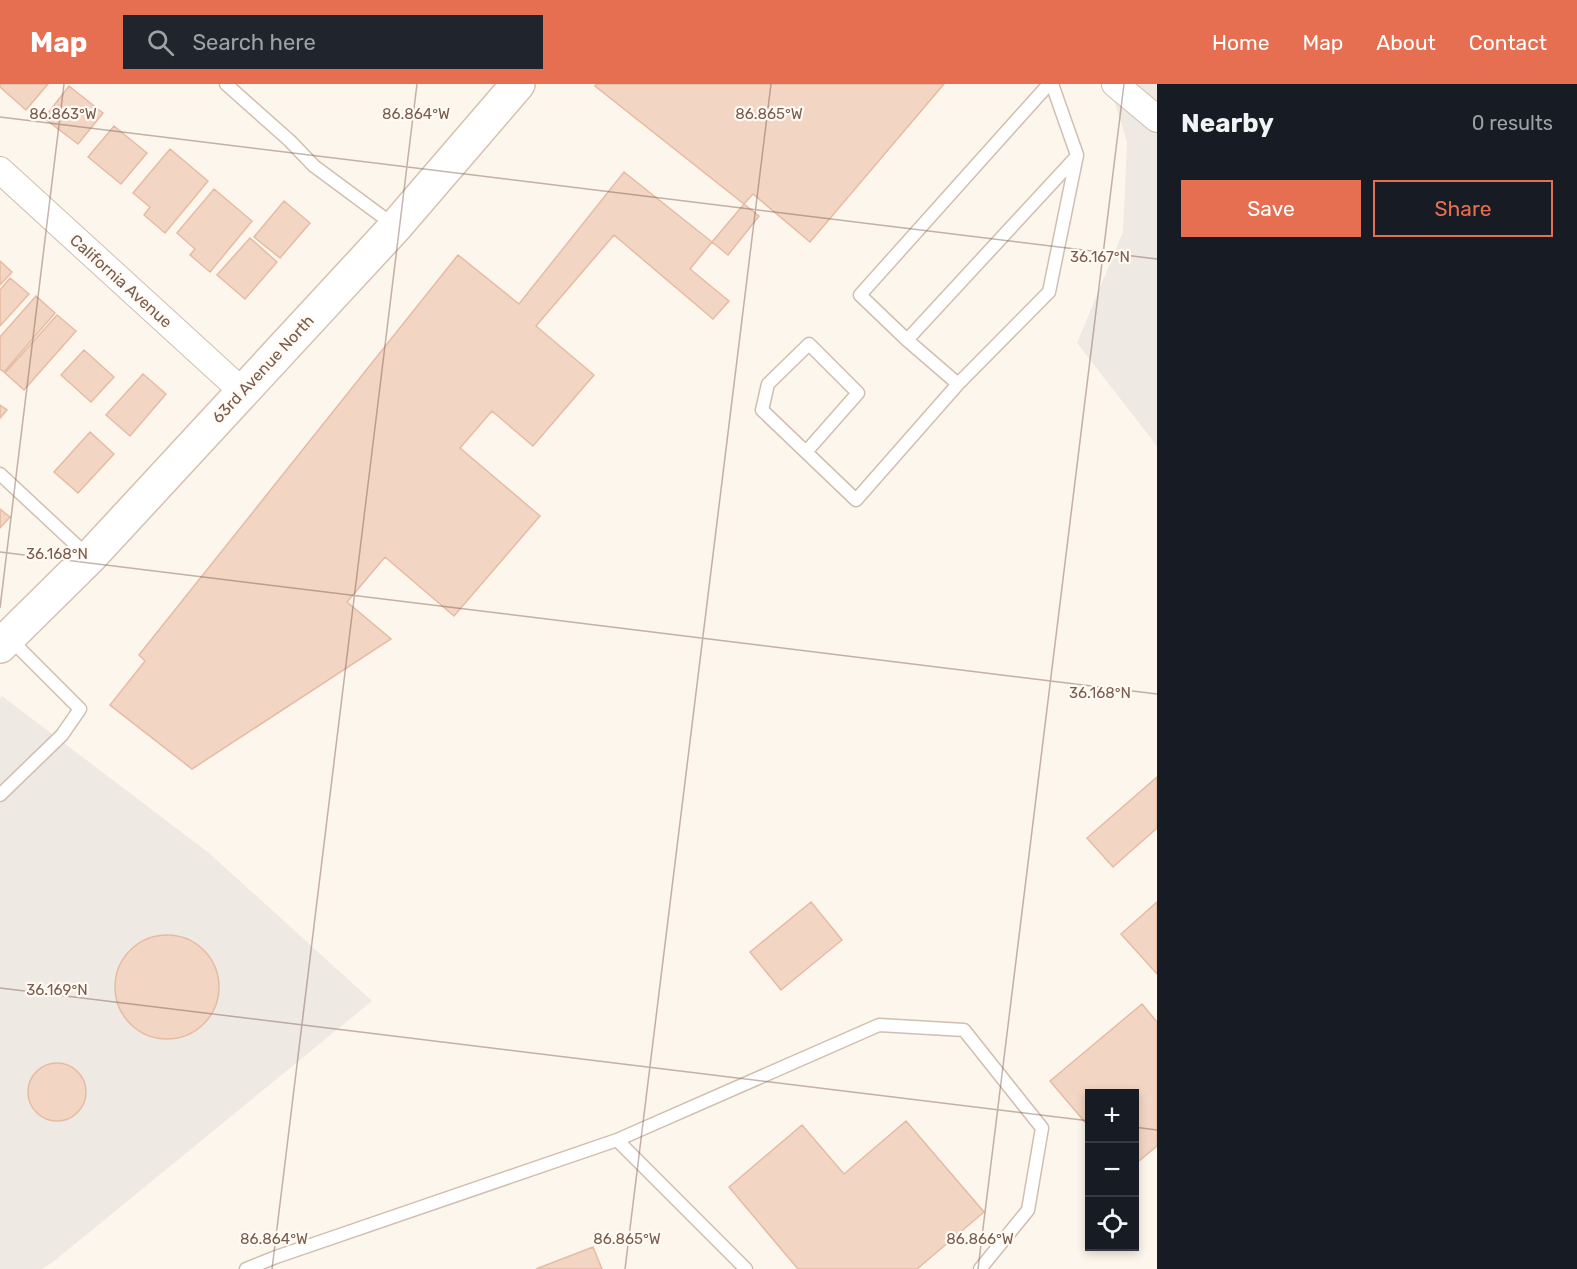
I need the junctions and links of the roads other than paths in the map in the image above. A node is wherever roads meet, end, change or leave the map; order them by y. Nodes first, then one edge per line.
1 (226, 84) edge
2 (518, 84) edge
3 (1051, 84) edge
4 (1115, 84) edge
5 (1157, 119) edge
6 (1077, 155) junction
7 (0, 170) edge
8 (396, 226) junction
9 (907, 340) junction
10 (958, 384) junction
11 (243, 392) junction
12 (806, 452) junction
13 (0, 474) edge
14 (90, 557) junction
15 (4, 642) edge
16 (0, 795) edge
17 (617, 1140) junction
18 (246, 1269) edge
19 (746, 1269) edge
20 (980, 1269) edge

1 - 8 lane
2 - 8 street, 63rd Avenue North
3 - 6 lane
3 - 9 lane
4 - 5 street
6 - 9 lane
6 - 10 lane
7 - 11 street, California Avenue
8 - 11 street, 63rd Avenue North
9 - 10 lane
10 - 12 lane
11 - 14 street, 63rd Avenue North
12 - 12 lane
13 - 14 lane
14 - 15 street, 63rd Avenue North
15 - 16 lane
17 - 18 lane
17 - 19 lane
17 - 20 lane

